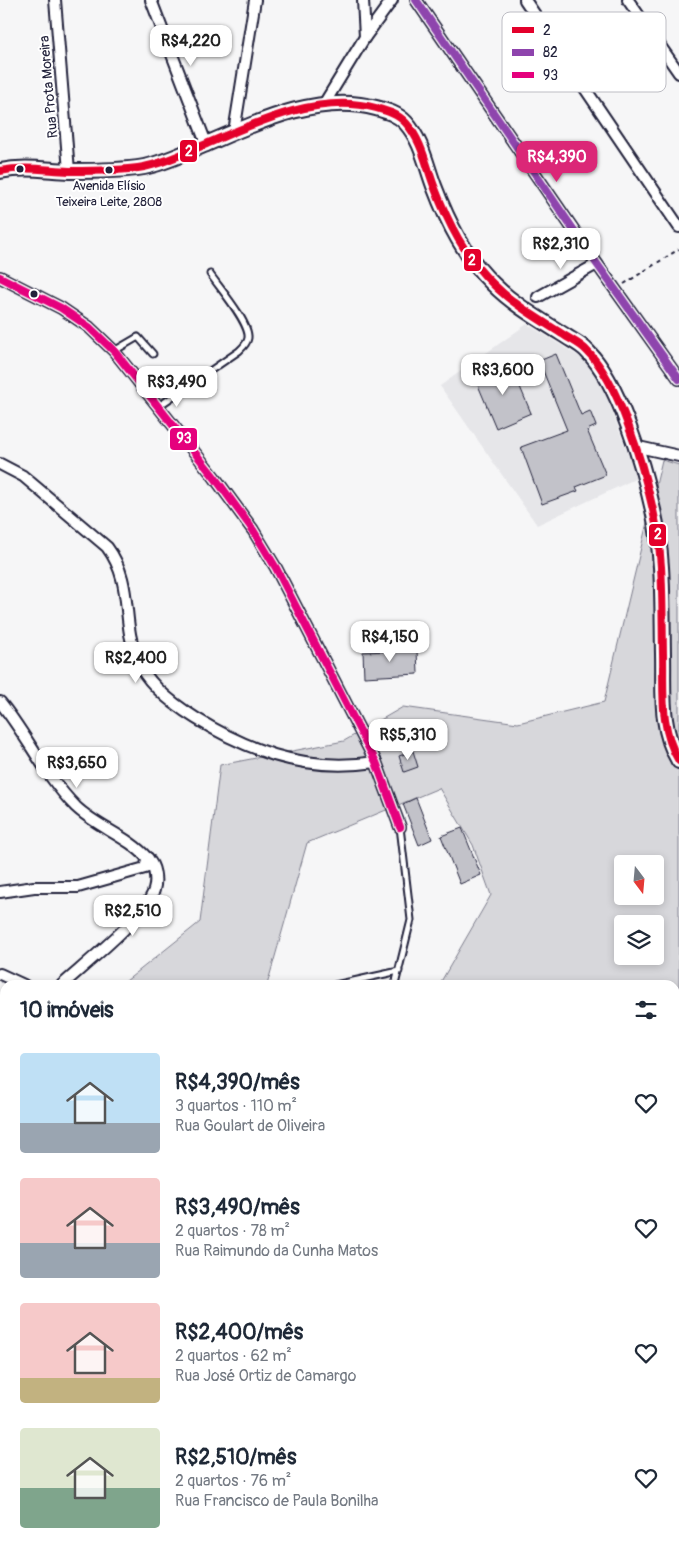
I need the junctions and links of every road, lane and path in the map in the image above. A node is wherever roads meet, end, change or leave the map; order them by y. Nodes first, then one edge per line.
1 (55, 0) edge
2 (151, 0) edge
3 (255, 0) edge
4 (363, 0) edge
5 (392, 0) edge
6 (416, 0) edge
7 (525, 0) edge
8 (628, 0) edge
9 (533, 12) edge
10 (636, 12) edge
11 (365, 37) junction
12 (666, 54) edge
13 (679, 73) edge
14 (587, 92) edge
15 (324, 104) junction
16 (234, 132) junction
17 (206, 143) junction
18 (0, 171) edge
19 (69, 171) junction
20 (679, 227) edge
21 (679, 249) edge
22 (597, 264) junction
23 (210, 274) dead end
24 (0, 277) edge
25 (616, 290) junction
26 (538, 297) dead end
27 (114, 351) junction
28 (153, 354) dead end
29 (679, 379) edge
30 (159, 406) junction
31 (634, 446) junction
32 (679, 456) edge
33 (0, 464) edge
34 (0, 702) edge
35 (679, 761) edge
36 (376, 762) junction
37 (400, 827) joint
38 (151, 863) junction
39 (0, 892) edge
40 (399, 971) junction
41 (0, 974) edge
42 (13, 980) edge
43 (67, 980) edge
44 (358, 980) edge
45 (397, 980) edge

1 - 19 street, Rua Prota Moreira
2 - 17 street
3 - 16 street
4 - 11 street
5 - 11 street
6 - 22 street
7 - 9 street
8 - 10 street
11 - 15 street
12 - 13 street
14 - 20 street
15 - 16 main road
15 - 31 main road
16 - 17 main road
17 - 19 main road
18 - 19 main road
21 - 25 path
22 - 25 street
22 - 26 street
23 - 30 lane
24 - 27 street
25 - 29 street
27 - 28 lane
27 - 30 street
30 - 36 street
31 - 32 street
31 - 35 main road
33 - 36 street
34 - 38 street
36 - 37 street
37 - 40 lane
38 - 39 street
38 - 43 street
40 - 44 lane
40 - 45 lane
41 - 42 street

